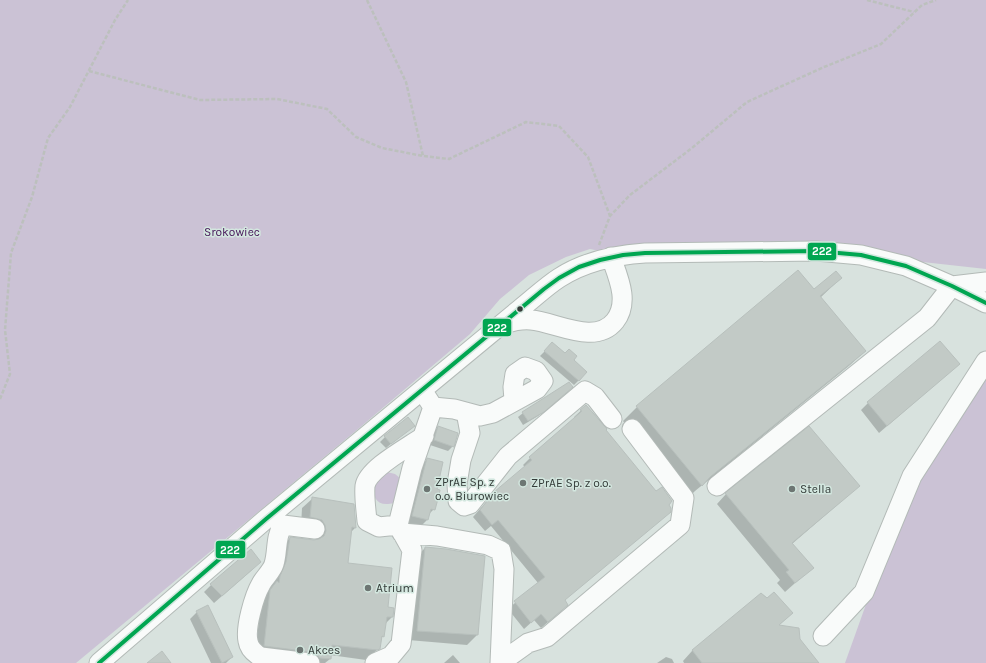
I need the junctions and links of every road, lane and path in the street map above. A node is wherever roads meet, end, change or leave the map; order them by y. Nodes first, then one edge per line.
1 (128, 0) edge
2 (367, 0) edge
3 (867, 0) edge
4 (936, 0) edge
5 (915, 12) junction
6 (89, 70) junction
7 (422, 156) junction
8 (610, 216) junction
9 (611, 257) junction
10 (592, 262) junction
11 (986, 282) edge
12 (952, 286) junction
13 (986, 303) edge
14 (502, 324) junction
15 (986, 361) edge
16 (422, 390) junction
17 (0, 399) edge
18 (514, 400) dead end
19 (433, 407) junction
20 (466, 412) junction
21 (612, 419) dead end
22 (632, 429) dead end
23 (424, 436) junction
24 (717, 486) dead end
25 (315, 529) dead end
26 (400, 529) junction
27 (823, 636) dead end
28 (99, 663) edge
29 (310, 663) edge
30 (375, 663) edge
31 (500, 663) edge

1 - 6 path
2 - 7 path
3 - 5 path
4 - 5 path
5 - 8 path
6 - 7 path
6 - 17 path
7 - 8 path
8 - 10 path
9 - 10 street
9 - 12 street
9 - 14 street
10 - 14 street
11 - 12 street
12 - 13 street
12 - 24 street
14 - 16 street
15 - 27 street
16 - 19 street
16 - 28 street
18 - 20 street
19 - 20 street
19 - 23 street
20 - 21 street
22 - 31 street
23 - 26 street
23 - 26 street
25 - 29 street
26 - 30 street
26 - 31 street

